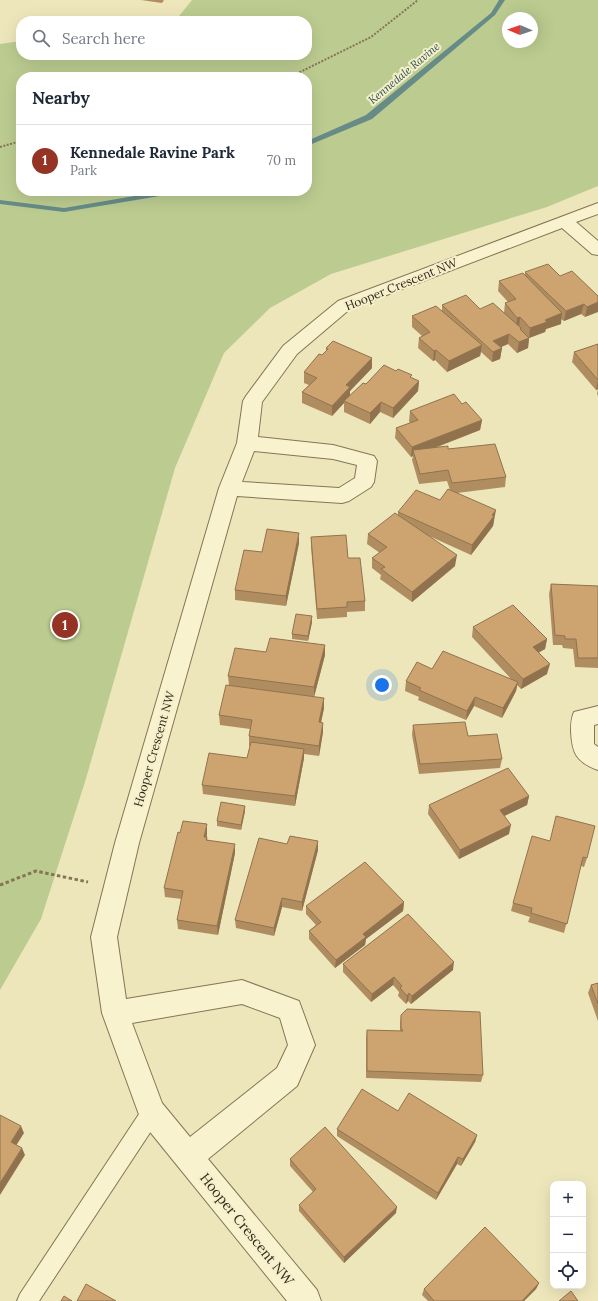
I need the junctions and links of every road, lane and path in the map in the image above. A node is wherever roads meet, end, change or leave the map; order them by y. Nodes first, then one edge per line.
1 (418, 0) edge
2 (300, 72) edge
3 (16, 142) edge
4 (0, 147) edge
5 (598, 208) edge
6 (564, 221) junction
7 (598, 250) edge
8 (247, 443) junction
9 (229, 488) junction
10 (598, 715) edge
11 (598, 760) edge
12 (0, 885) edge
13 (116, 888) junction
14 (115, 1013) junction
15 (152, 1112) junction
16 (188, 1157) junction
17 (27, 1301) edge
18 (306, 1301) edge

1 - 2 path
3 - 4 path
5 - 6 street, Hooper Crescent NW
6 - 7 street
6 - 8 street, Hooper Crescent NW
8 - 9 street, Hooper Crescent NW
8 - 9 street
9 - 13 street, Hooper Crescent NW
10 - 11 street
12 - 13 path
13 - 14 street, Hooper Crescent NW
14 - 15 street, Hooper Crescent NW
14 - 16 street
15 - 16 street, Hooper Crescent NW
15 - 17 lane
16 - 18 street, Hooper Crescent NW

